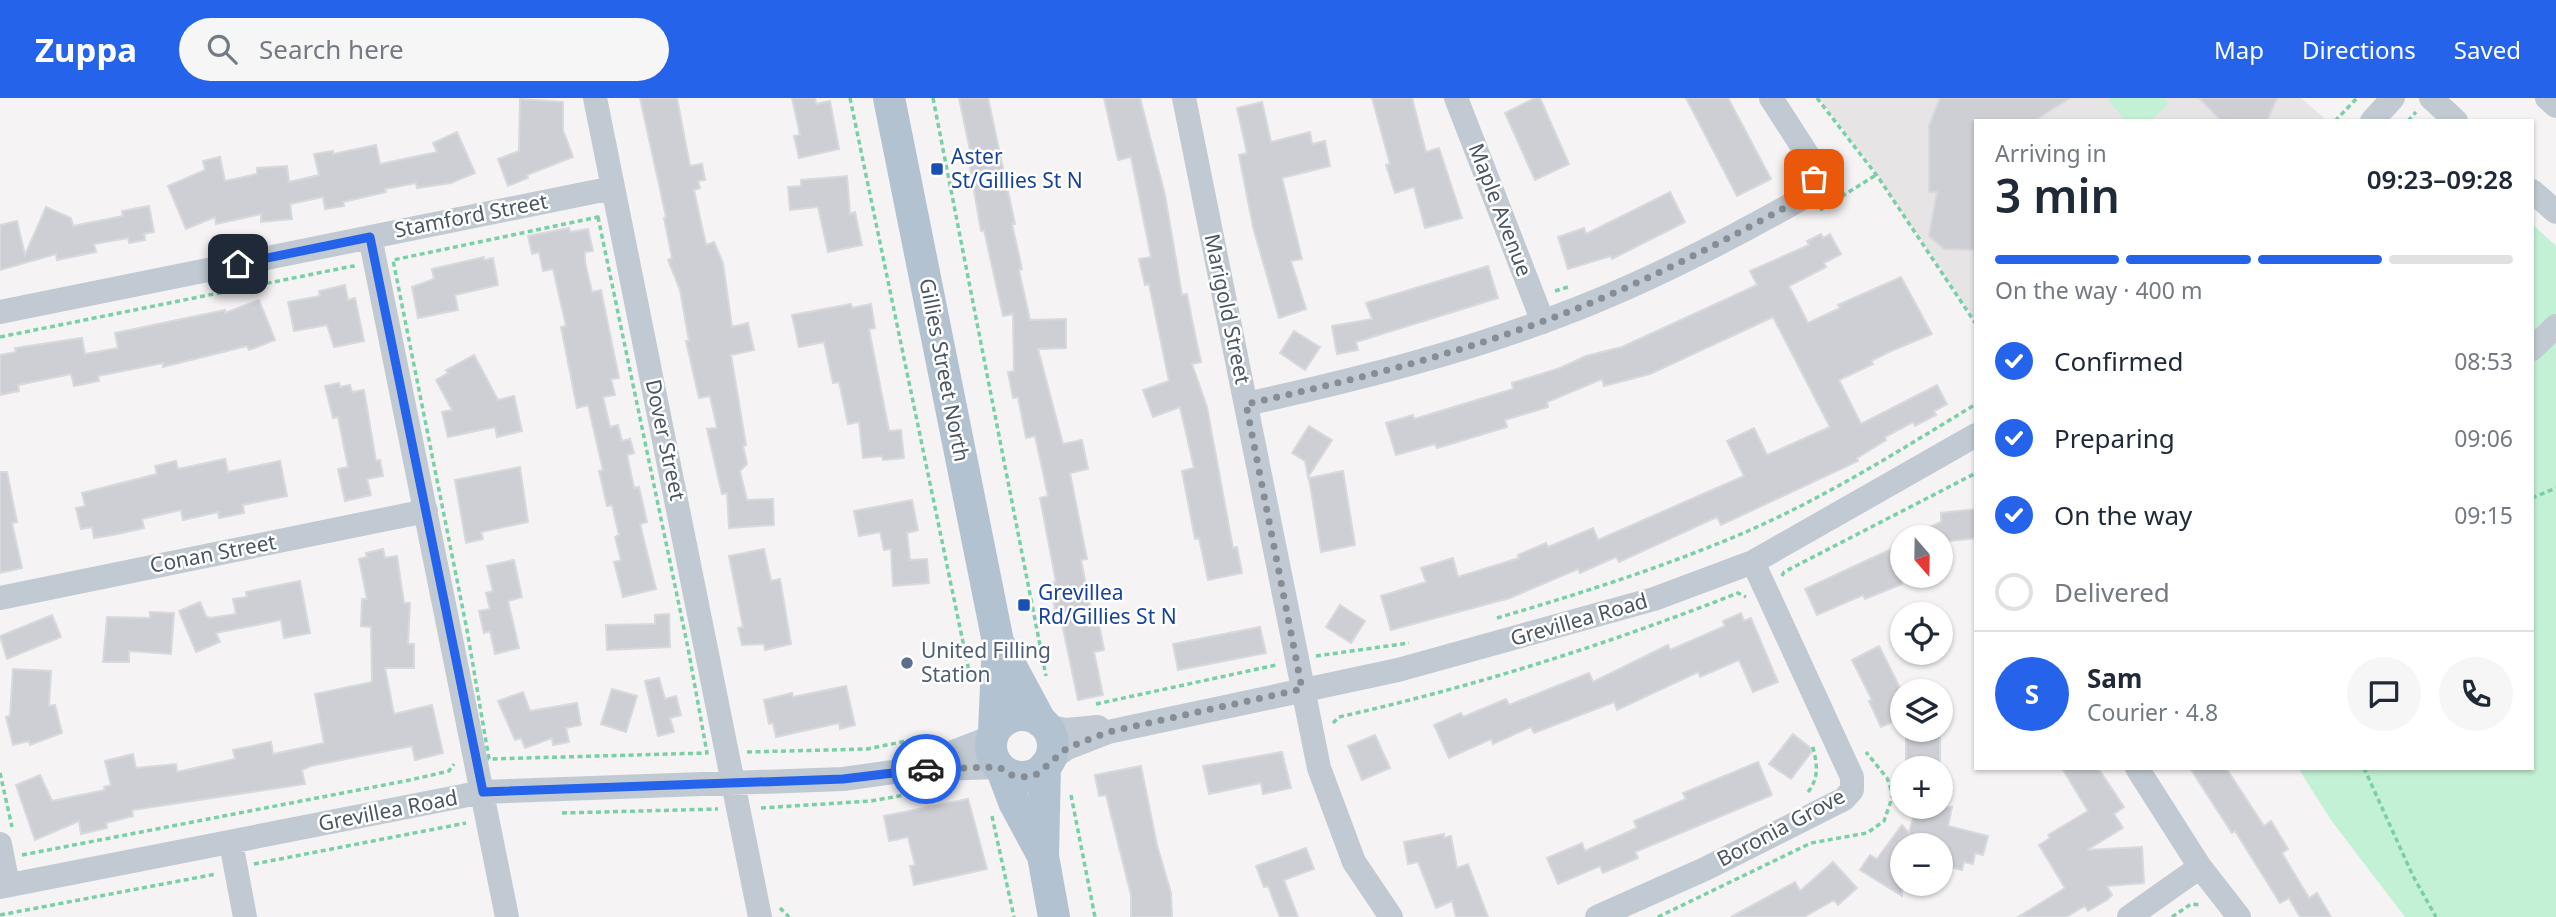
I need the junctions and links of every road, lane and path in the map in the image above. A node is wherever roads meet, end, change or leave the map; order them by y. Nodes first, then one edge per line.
1 (595, 98) edge
2 (850, 98) edge
3 (889, 98) edge
4 (933, 98) edge
5 (1184, 98) edge
6 (1456, 98) edge
7 (1771, 98) edge
8 (1817, 98) edge
9 (2357, 98) edge
10 (2393, 98) edge
11 (2431, 98) edge
12 (2547, 98) edge
13 (2556, 106) edge
14 (2336, 119) edge
15 (2374, 119) edge
16 (2454, 119) edge
17 (613, 188) junction
18 (2534, 193) edge
19 (2556, 212) edge
20 (598, 217) dead end
21 (370, 237) junction
22 (393, 260) dead end
23 (353, 266) dead end
24 (0, 312) edge
25 (1974, 321) edge
26 (1544, 322) junction
27 (2556, 326) edge
28 (0, 337) edge
29 (2534, 347) edge
30 (1246, 404) junction
31 (1974, 405) edge
32 (1974, 436) edge
33 (1974, 474) edge
34 (2556, 488) edge
35 (2534, 497) edge
36 (426, 511) junction
37 (1753, 562) junction
38 (1780, 581) dead end
39 (0, 598) edge
40 (1750, 600) dead end
41 (1494, 619) dead end
42 (1419, 641) dead end
43 (998, 642) junction
44 (1315, 657) dead end
45 (1279, 665) dead end
46 (972, 685) dead end
47 (1048, 688) dead end
48 (1302, 689) junction
49 (1091, 705) dead end
50 (1150, 721) junction
51 (1043, 724) junction
52 (1329, 727) dead end
53 (943, 733) dead end
54 (1810, 739) dead end
55 (1858, 742) dead end
56 (997, 751) junction
57 (743, 752) dead end
58 (707, 753) dead end
59 (489, 759) dead end
60 (455, 762) dead end
61 (1047, 764) junction
62 (2138, 770) edge
63 (2365, 770) edge
64 (0, 773) edge
65 (736, 782) junction
66 (1069, 789) dead end
67 (483, 792) junction
68 (1803, 799) dead end
69 (990, 808) dead end
70 (720, 809) dead end
71 (560, 813) dead end
72 (468, 823) dead end
73 (11, 843) edge
74 (231, 843) junction
75 (1043, 856) junction
76 (253, 864) dead end
77 (2200, 867) junction
78 (216, 872) dead end
79 (4, 886) edge
80 (2204, 906) dead end
81 (0, 915) edge
82 (245, 917) edge
83 (507, 917) edge
84 (760, 917) edge
85 (1014, 917) edge
86 (1054, 917) edge
87 (1095, 917) edge
88 (1391, 917) edge
89 (1597, 917) edge
90 (1658, 917) edge
91 (2129, 917) edge
92 (2172, 917) edge
93 (2239, 917) edge
94 (2436, 917) edge

1 - 17 street, Dover Street
2 - 46 path
3 - 43 main road, Gillies Street North
4 - 47 path
5 - 30 street, Marigold Street
6 - 26 street, Maple Avenue
7 - 26 street
8 - 25 path
9 - 14 path
10 - 15 street
11 - 16 street
12 - 13 street
17 - 21 street, Stamford Street
17 - 65 street, Dover Street
18 - 19 street
20 - 22 path
21 - 24 street, Stamford Street
21 - 36 street
23 - 28 path
26 - 30 street
27 - 29 street
30 - 48 street, Marigold Street
31 - 41 path
32 - 37 street, Grevillea Road
33 - 38 path
34 - 35 path
36 - 39 street, Conan Street
36 - 67 street
37 - 48 street, Grevillea Road
37 - 89 street, Boronia Grove
40 - 52 path
42 - 44 path
43 - 51 main road, Gillies Street North
43 - 56 main road, Gillies Street North
45 - 49 path
48 - 50 street, Grevillea Road
48 - 88 street, Marigold Street
50 - 51 street, Grevillea Road
50 - 61 street, Grevillea Road
51 - 56 main road
51 - 61 main road, Gillies Street North
53 - 57 path
54 - 68 path
55 - 90 path
56 - 61 main road
56 - 65 street, Grevillea Road
56 - 75 main road, Gillies Street North
58 - 59 path
60 - 73 path
61 - 75 main road, Gillies Street North
62 - 77 street
63 - 94 path
64 - 73 path
65 - 67 street, Grevillea Road
65 - 84 street, Dover Street
66 - 87 path
67 - 74 street, Grevillea Road
67 - 83 street
69 - 85 path
70 - 71 path
72 - 76 path
73 - 79 street
74 - 79 street, Grevillea Road
74 - 82 street
75 - 86 main road, Gillies Street North
77 - 91 street
77 - 93 street
78 - 81 path
80 - 92 path

